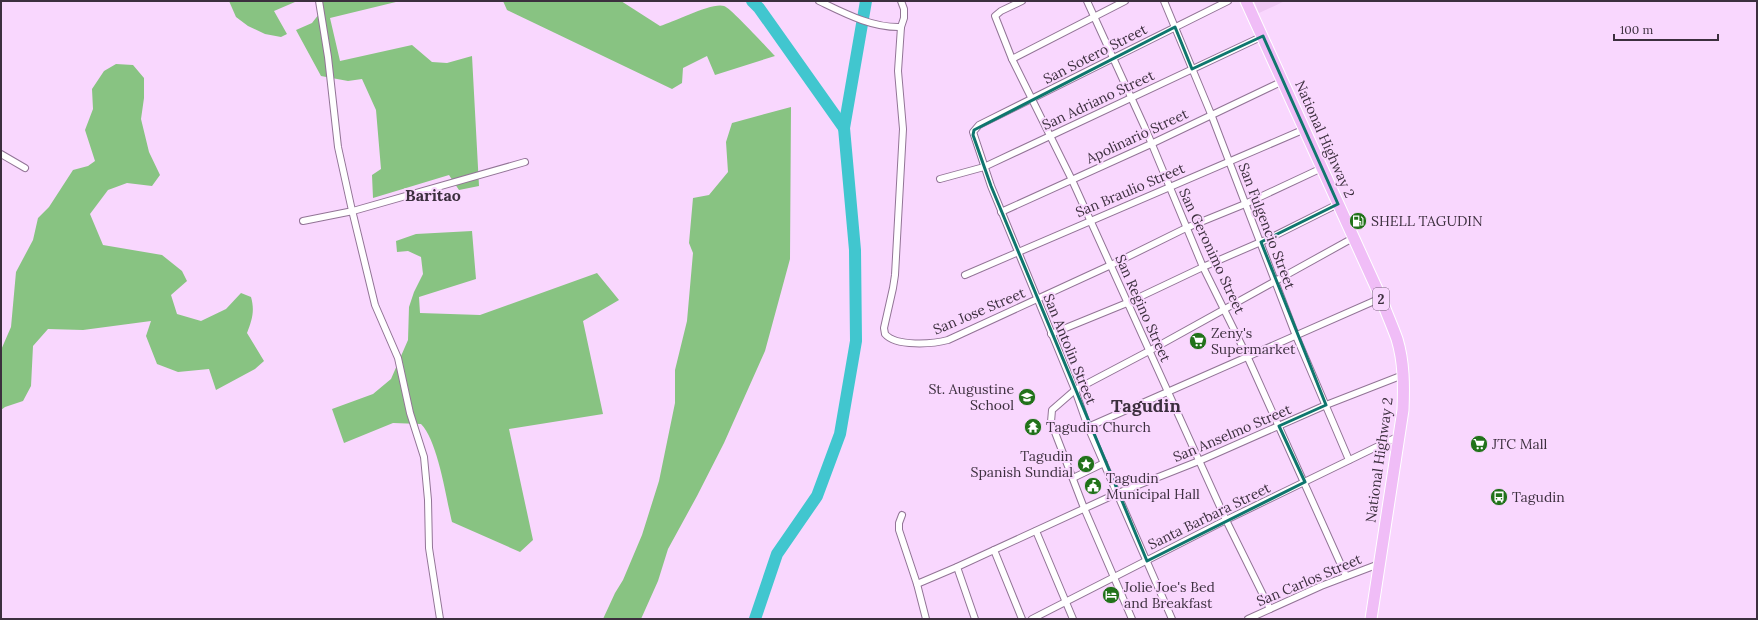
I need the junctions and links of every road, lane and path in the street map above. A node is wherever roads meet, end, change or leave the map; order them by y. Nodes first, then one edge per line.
1 (320, 1) edge
2 (818, 1) edge
3 (901, 1) edge
4 (1022, 1) edge
5 (1087, 1) edge
6 (1125, 1) edge
7 (1164, 1) edge
8 (1228, 1) edge
9 (1246, 1) edge
10 (1094, 17) junction
11 (902, 27) junction
12 (1175, 27) junction
13 (1263, 36) junction
14 (1112, 57) junction
15 (1012, 59) junction
16 (1192, 69) junction
17 (1283, 81) junction
18 (1033, 98) junction
19 (1131, 98) junction
20 (1211, 114) junction
21 (1305, 129) junction
22 (974, 130) joint
23 (1051, 136) junction
24 (1151, 144) junction
25 (1, 154) edge
26 (1229, 161) junction
27 (525, 162) dead end
28 (984, 167) junction
29 (25, 168) dead end
30 (1322, 168) junction
31 (940, 179) dead end
32 (1072, 180) junction
33 (1170, 186) junction
34 (1245, 204) junction
35 (1338, 204) junction
36 (353, 211) junction
37 (1001, 212) junction
38 (1091, 220) junction
39 (303, 221) dead end
40 (1186, 228) junction
41 (1353, 238) junction
42 (1261, 242) junction
43 (1018, 253) junction
44 (1111, 265) junction
45 (1203, 267) junction
46 (965, 275) dead end
47 (1275, 280) junction
48 (1380, 298) junction
49 (1037, 300) junction
50 (1127, 303) junction
51 (1225, 309) junction
52 (1051, 334) junction
53 (1296, 336) junction
54 (1149, 351) junction
55 (1248, 358) junction
56 (1403, 375) junction
57 (1075, 390) junction
58 (1169, 392) junction
59 (1326, 405) junction
60 (1279, 426) junction
61 (1088, 428) junction
62 (1399, 436) junction
63 (1349, 460) junction
64 (1199, 461) junction
65 (1104, 463) junction
66 (1073, 478) junction
67 (1305, 482) junction
68 (1118, 493) junction
69 (1084, 508) junction
70 (902, 515) dead end
71 (1226, 520) junction
72 (1036, 531) junction
73 (994, 550) junction
74 (1147, 561) junction
75 (1379, 564) junction
76 (957, 567) junction
77 (1346, 576) junction
78 (1114, 578) junction
79 (917, 584) junction
80 (1066, 602) junction
81 (1270, 609) junction
82 (440, 619) edge
83 (926, 619) edge
84 (975, 619) edge
85 (1022, 619) edge
86 (1032, 619) edge
87 (1073, 619) edge
88 (1132, 619) edge
89 (1172, 619) edge
90 (1248, 619) edge
91 (1371, 619) edge

1 - 36 street
2 - 11 street
3 - 11 street
4 - 15 street, San Regino Street
5 - 10 street, San Geronimo Street
6 - 10 street
7 - 12 street, San Fulgencio Street
8 - 12 street, San Sotero Street
9 - 13 highway, National Highway 2 / 2
10 - 14 street, San Geronimo Street
10 - 15 street
11 - 49 street, San Jose Street
12 - 14 street, San Sotero Street
12 - 16 street, San Fulgencio Street
13 - 16 street, San Adriano Street
13 - 17 highway, National Highway 2 / 2
14 - 18 street, San Sotero Street
14 - 19 street, San Geronimo Street
15 - 18 street, San Regino Street
16 - 19 street, San Adriano Street
16 - 20 street, San Fulgencio Street
17 - 20 street, Apolinario Street
17 - 21 highway, National Highway 2 / 2
18 - 22 street, San Sotero Street
18 - 23 street, San Regino Street
19 - 23 street, San Adriano Street
19 - 24 street, San Geronimo Street
20 - 24 street, Apolinario Street
20 - 26 street, San Fulgencio Street
21 - 26 street, San Braulio Street
21 - 30 highway, National Highway 2 / 2
22 - 28 street, San Antolin Street
23 - 28 street, San Adriano Street
23 - 32 street, San Regino Street
24 - 32 street, Apolinario Street
24 - 33 street, San Geronimo Street
25 - 29 street
26 - 33 street, San Braulio Street
26 - 34 street, San Fulgencio Street
27 - 36 street
28 - 31 street, San Adriano Street
28 - 37 street, San Antolin Street
30 - 34 street, San Jose Street
30 - 35 highway, National Highway 2 / 2
32 - 37 street, Apolinario Street
32 - 38 street, San Regino Street
33 - 38 street, San Braulio Street
33 - 40 street, San Geronimo Street
34 - 40 street, San Jose Street
34 - 42 street, San Fulgencio Street
35 - 41 highway, National Highway 2 / 2
35 - 42 street
36 - 39 street
36 - 82 street
37 - 43 street, San Antolin Street
38 - 43 street, San Braulio Street
38 - 44 street, San Regino Street
40 - 44 street, San Jose Street
40 - 45 street, San Geronimo Street
41 - 47 street
41 - 48 highway, National Highway 2 / 2
42 - 45 street
42 - 47 street, San Fulgencio Street
43 - 46 street, San Braulio Street
43 - 49 street, San Antolin Street
44 - 49 street, San Jose Street
44 - 50 street, San Regino Street
45 - 50 street
45 - 51 street, San Geronimo Street
47 - 51 street
47 - 53 street, San Fulgencio Street
48 - 53 street
48 - 56 highway, National Highway 2 / 2
49 - 52 street, San Antolin Street
50 - 52 street
50 - 54 street, San Regino Street
51 - 54 street
51 - 55 street, San Geronimo Street
52 - 57 street, San Antolin Street
53 - 55 street
53 - 59 street, San Fulgencio Street
54 - 57 street
54 - 58 street, San Regino Street
55 - 58 street
55 - 60 street, San Geronimo Street
56 - 59 street, San Anselmo Street
56 - 62 highway, National Highway 2 / 2
57 - 61 street, San Antolin Street
57 - 66 street
58 - 61 street
58 - 64 street, San Regino Street
59 - 60 street, San Anselmo Street
59 - 63 street, San Fulgencio Street
60 - 64 street, San Anselmo Street
60 - 67 street, San Geronimo Street
61 - 65 street, San Antolin Street
62 - 63 street, Santa Barbara Street
62 - 75 highway, National Highway 2 / 2
63 - 67 street, Santa Barbara Street
64 - 68 street, San Anselmo Street
64 - 71 street, San Regino Street
65 - 66 street
65 - 68 street, San Antolin Street
66 - 69 street
67 - 71 street, Santa Barbara Street
67 - 77 street, San Geronimo Street
68 - 69 street, San Anselmo Street
68 - 74 street, San Antolin Street
69 - 72 street, San Anselmo Street
69 - 78 street
70 - 79 street
71 - 74 street, Santa Barbara Street
71 - 81 street, San Regino Street
72 - 73 street, San Anselmo Street
72 - 80 street
73 - 76 street, San Anselmo Street
73 - 85 street
74 - 78 street, Santa Barbara Street
74 - 89 street, San Antolin Street
75 - 77 street, San Carlos Street
75 - 91 highway, National Highway 2 / 2
76 - 79 street, San Anselmo Street
76 - 84 street
77 - 81 street, San Carlos Street
78 - 80 street, Santa Barbara Street
78 - 88 street
79 - 83 street
80 - 86 street, Santa Barbara Street
80 - 87 street
81 - 90 street, San Carlos Street

